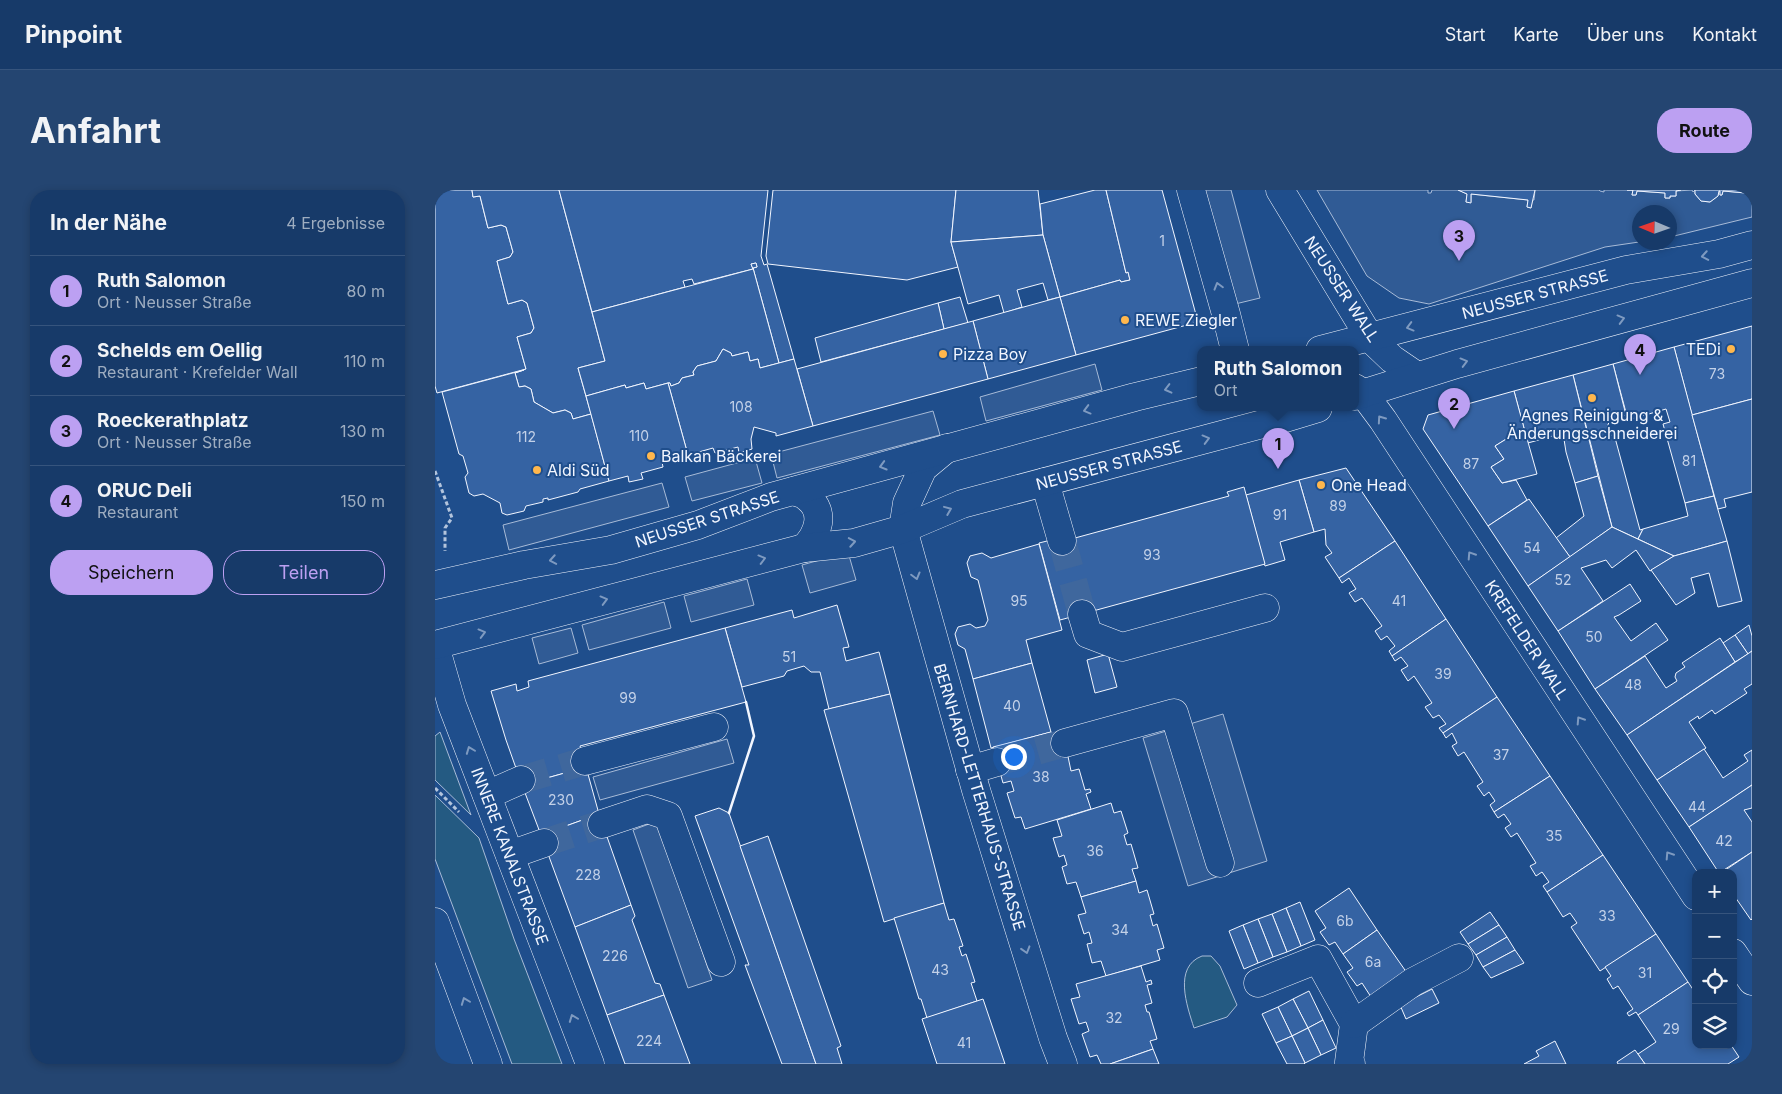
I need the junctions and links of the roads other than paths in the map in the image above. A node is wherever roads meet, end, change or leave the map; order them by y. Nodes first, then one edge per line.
1 (1191, 190) edge
2 (1280, 190) edge
3 (1752, 245) edge
4 (1752, 284) edge
5 (1370, 338) junction
6 (1234, 346) edge
7 (1337, 346) edge
8 (1417, 376) junction
9 (1197, 382) edge
10 (1359, 392) edge
11 (1359, 393) edge
12 (1308, 411) edge
13 (947, 448) junction
14 (1045, 482) junction
15 (793, 491) junction
16 (903, 529) junction
17 (1062, 541) tunnel mouth
18 (804, 548) junction
19 (440, 584) edge
20 (1265, 608) dead end
21 (1083, 614) tunnel mouth
22 (435, 646) edge
23 (714, 727) dead end
24 (1065, 743) tunnel mouth
25 (585, 761) tunnel mouth
26 (997, 762) tunnel mouth
27 (970, 770) junction
28 (521, 780) tunnel mouth
29 (487, 795) junction
30 (602, 824) tunnel mouth
31 (544, 843) tunnel mouth
32 (510, 854) junction
33 (1220, 863) dead end
34 (1692, 890) edge
35 (435, 922) edge
36 (1459, 958) dead end
37 (1737, 959) edge
38 (721, 962) dead end
39 (1752, 981) edge
40 (1258, 983) dead end
41 (1354, 1024) junction
42 (488, 1064) edge
43 (590, 1064) edge
44 (1063, 1064) edge
45 (1351, 1064) edge

6 -> 1 main road
2 - 5 main road, NEUSSER WALL
3 -> 5 main road, NEUSSER STRASSE
8 -> 4 main road
5 - 7 main road, NEUSSER STRASSE
5 - 8 main road, NEUSSER WALL
8 - 10 main road
9 -> 13 main road, NEUSSER STRASSE
34 -> 11 main road, KREFELDER WALL
14 -> 12 main road, NEUSSER STRASSE
13 -> 15 main road, NEUSSER STRASSE
13 - 16 main road, NEUSSER STRASSE
16 -> 14 main road, NEUSSER STRASSE
14 - 17 main road
15 - 18 main road
15 -> 19 main road, NEUSSER STRASSE
18 -> 16 main road, NEUSSER STRASSE
16 -> 27 main road, BERNHARD-LETTERHAUS-STRASSE
22 -> 18 main road, NEUSSER STRASSE
20 - 21 main road
29 -> 22 main road, INNERE KANALSTRASSE
23 - 25 main road
24 - 33 main road
26 - 27 main road
27 -> 44 main road, BERNHARD-LETTERHAUS-STRASSE
28 - 29 main road
29 - 32 main road, INNERE KANALSTRASSE
30 - 38 main road
31 - 32 main road
43 -> 32 main road, INNERE KANALSTRASSE
42 -> 35 main road
36 - 41 main road
37 - 39 main road
40 - 41 main road
41 - 45 main road

